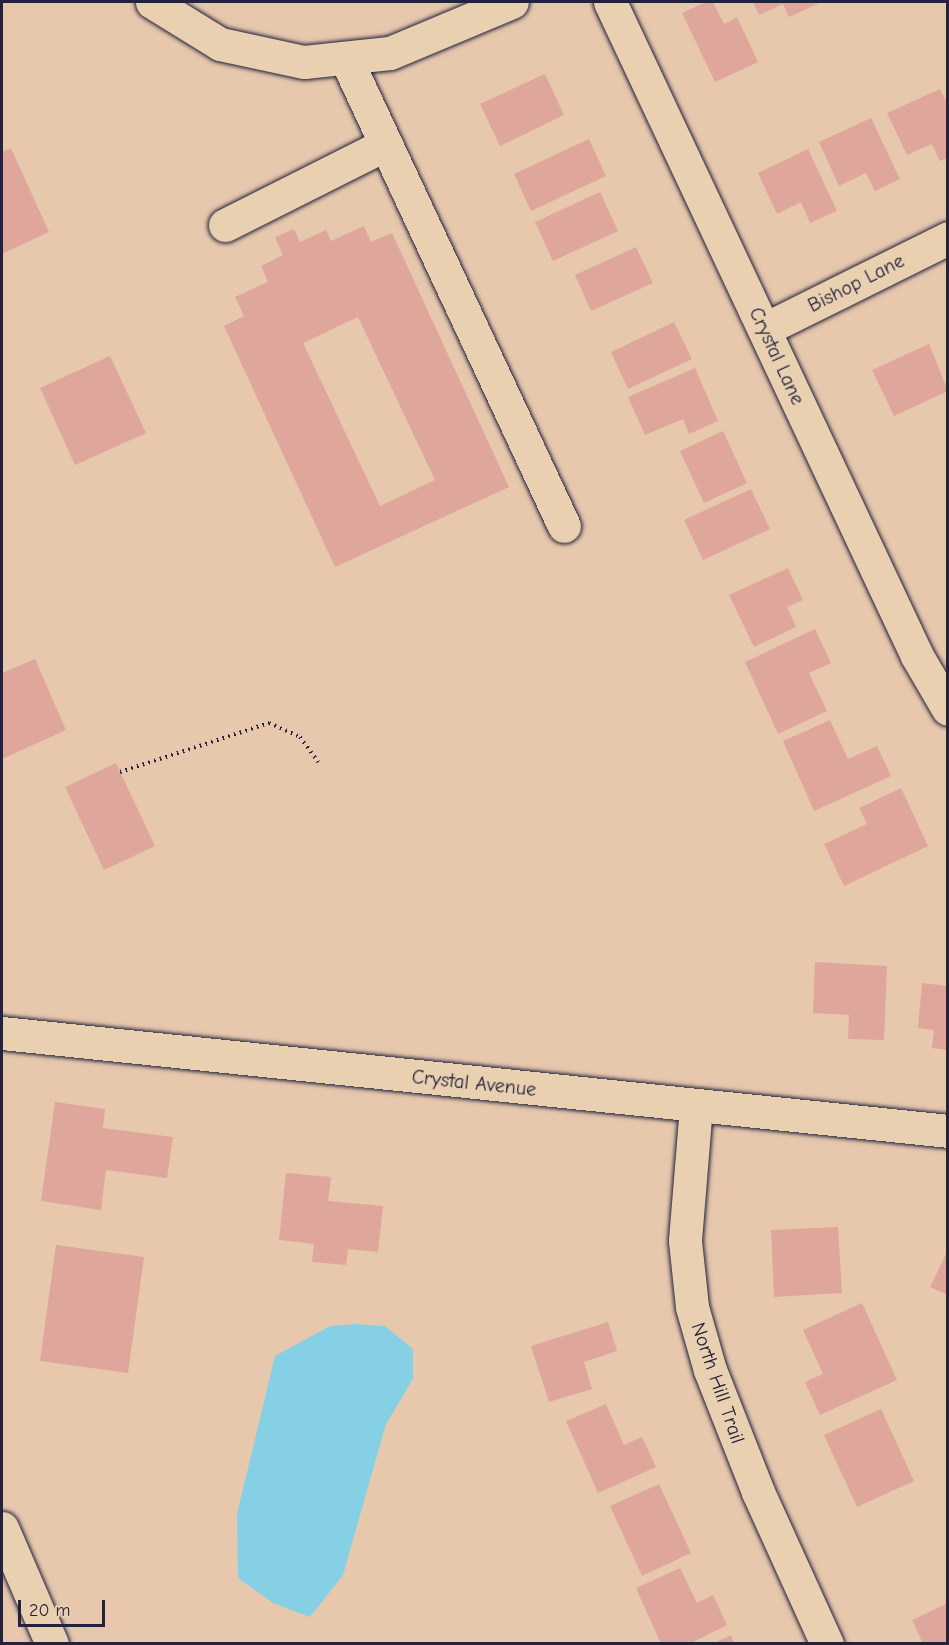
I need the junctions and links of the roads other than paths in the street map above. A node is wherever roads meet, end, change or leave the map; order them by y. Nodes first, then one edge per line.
1 (152, 2) edge
2 (512, 2) edge
3 (610, 2) edge
4 (347, 61) junction
5 (386, 144) junction
6 (225, 225) dead end
7 (948, 238) edge
8 (765, 329) junction
9 (564, 526) dead end
10 (948, 709) edge
11 (2, 1033) edge
12 (696, 1106) junction
13 (948, 1131) edge
14 (2, 1528) edge
15 (52, 1644) edge
16 (827, 1644) edge

1 - 4 street
2 - 4 street
3 - 8 street, Crystal Lane
4 - 5 street
5 - 6 street
5 - 9 street
7 - 8 street, Bishop Lane
8 - 10 street, Crystal Lane
11 - 12 street, Crystal Avenue
12 - 13 street, Crystal Avenue
12 - 16 street, North Hill Trail
14 - 15 street

